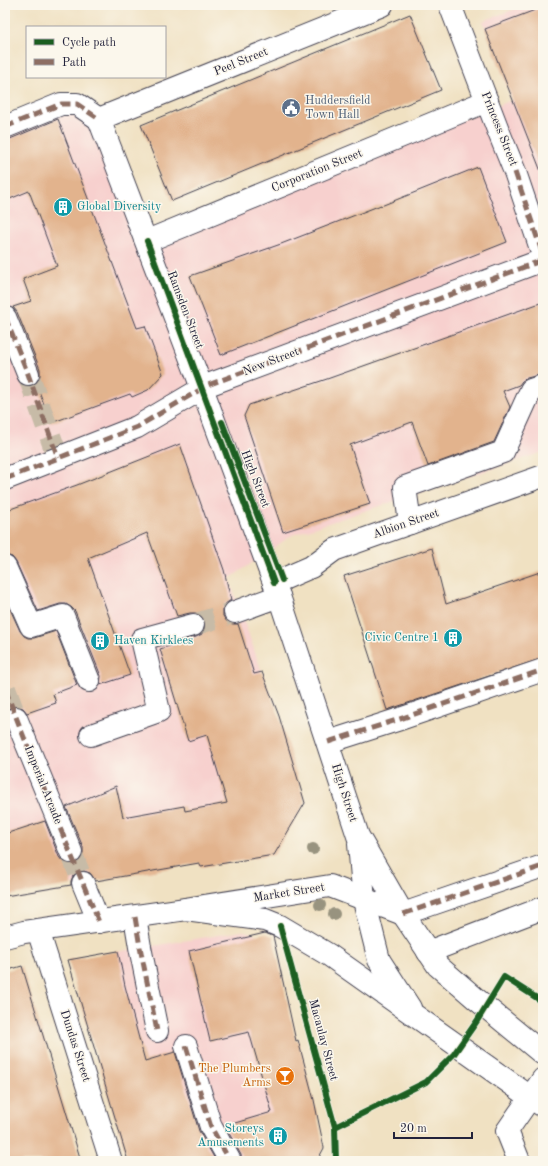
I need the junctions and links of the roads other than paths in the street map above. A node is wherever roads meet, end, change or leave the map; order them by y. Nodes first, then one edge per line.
1 (382, 5) edge
2 (450, 5) edge
3 (487, 100) junction
4 (99, 119) junction
5 (5, 127) edge
6 (147, 241) junction
7 (543, 255) edge
8 (543, 260) edge
9 (5, 317) edge
10 (28, 374) tunnel mouth
11 (202, 388) junction
12 (537, 388) edge
13 (543, 476) edge
14 (5, 479) edge
15 (410, 523) junction
16 (5, 567) edge
17 (277, 590) junction
18 (235, 612) tunnel mouth
19 (193, 626) tunnel mouth
20 (543, 670) edge
21 (89, 681) dead end
22 (16, 718) tunnel mouth
23 (91, 734) dead end
24 (328, 742) junction
25 (358, 836) junction
26 (71, 852) tunnel mouth
27 (543, 866) edge
28 (83, 883) tunnel mouth
29 (364, 900) junction
30 (543, 908) edge
31 (186, 909) junction
32 (403, 914) junction
33 (135, 917) junction
34 (99, 922) junction
35 (38, 930) junction
36 (5, 937) edge
37 (428, 952) junction
38 (416, 1017) junction
39 (158, 1031) dead end
40 (186, 1046) dead end
41 (543, 1054) edge
42 (543, 1079) edge
43 (536, 1101) edge
44 (111, 1161) edge
45 (230, 1161) edge
46 (519, 1161) edge

1 - 4 street, Peel Street
2 - 3 street, Princess Street
3 - 6 street, Corporation Street
3 - 7 street, Princess Street
4 - 5 street
4 - 6 street, Ramsden Street
6 - 11 street, Ramsden Street
8 - 11 street, New Street
9 - 10 street
11 - 14 street, New Street
11 - 17 street, High Street
12 - 15 street
13 - 15 street, Albion Street
15 - 17 street, Albion Street
16 - 21 street
17 - 18 street, Albion Street
17 - 24 street, High Street
19 - 23 street
20 - 24 street
22 - 26 street, Imperial Arcade
24 - 25 street, High Street
25 - 29 street, High Street
25 - 32 street, High Street
27 - 32 street
28 - 34 street
29 - 31 street, Market Street
29 - 32 street, Market Street
29 - 38 street, High Street
30 - 37 street
31 - 33 street, Market Street
31 - 38 street, Market Street
32 - 37 street
33 - 34 street, Market Street
33 - 39 street
34 - 35 street, Market Street
35 - 36 street, Market Street
35 - 44 street, Dundas Street
37 - 41 street
38 - 43 street, Market Street
40 - 45 street
42 - 43 street
43 - 46 street

